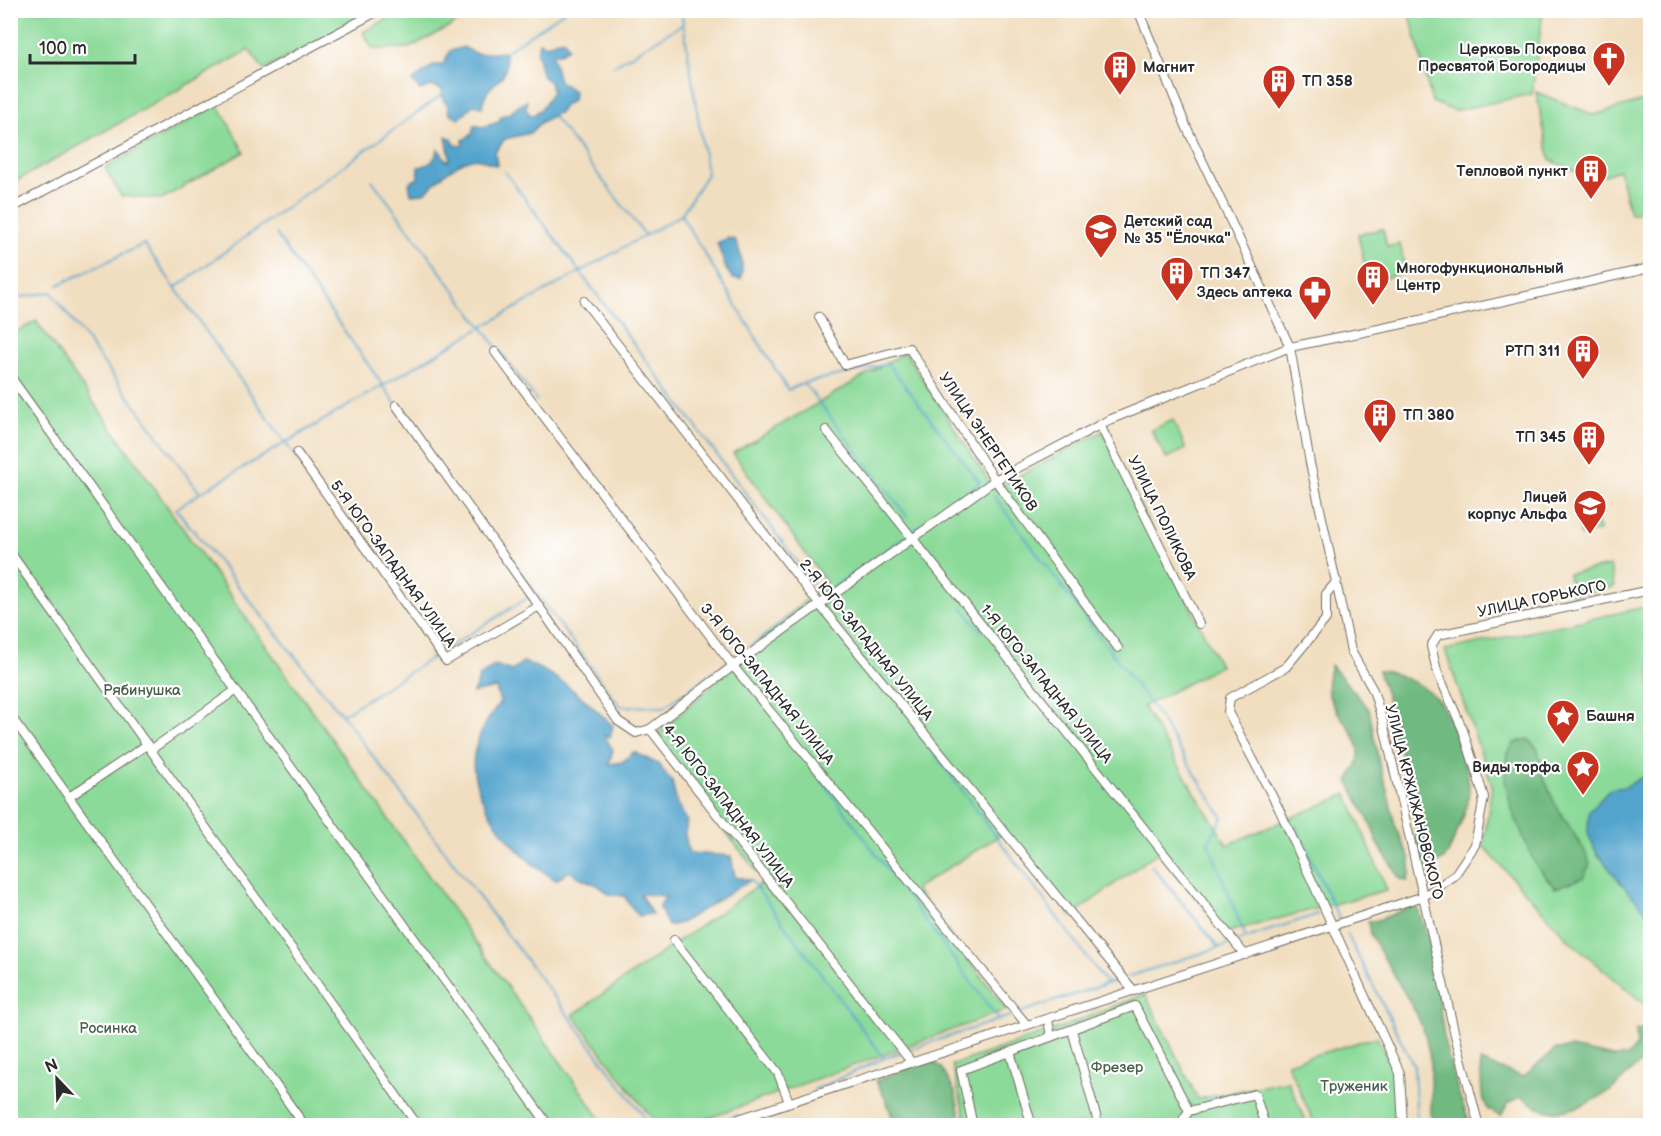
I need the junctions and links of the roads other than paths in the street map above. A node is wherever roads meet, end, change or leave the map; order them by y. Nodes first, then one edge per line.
1 (380, 10) edge
2 (1138, 10) edge
3 (10, 209) edge
4 (1650, 268) edge
5 (584, 300) dead end
6 (819, 317) dead end
7 (1290, 347) junction
8 (495, 352) dead end
9 (10, 376) edge
10 (396, 405) dead end
11 (1100, 425) junction
12 (826, 430) dead end
13 (297, 453) dead end
14 (995, 480) junction
15 (912, 538) junction
16 (10, 552) edge
17 (1337, 581) junction
18 (1650, 590) edge
19 (819, 604) junction
20 (540, 606) junction
21 (1199, 624) dead end
22 (1118, 648) dead end
23 (733, 666) junction
24 (236, 690) junction
25 (10, 715) edge
26 (650, 729) junction
27 (150, 747) junction
28 (69, 797) junction
29 (1424, 896) junction
30 (1334, 926) junction
31 (674, 940) dead end
32 (1245, 955) junction
33 (1134, 991) junction
34 (1048, 1019) junction
35 (1028, 1025) junction
36 (1072, 1030) junction
37 (1051, 1037) junction
38 (1010, 1052) junction
39 (912, 1062) junction
40 (789, 1102) junction
41 (1189, 1111) junction
42 (305, 1125) edge
43 (418, 1125) edge
44 (549, 1125) edge
45 (717, 1125) edge
46 (973, 1125) edge
47 (1032, 1125) edge
48 (1099, 1125) edge
49 (1183, 1125) edge
50 (1265, 1125) edge
51 (1403, 1125) edge
52 (1479, 1125) edge

1 - 3 street
2 - 7 street, УЛИЦА КРЖИЖАНОВСКОГО
4 - 7 street
5 - 19 street, 2-Я ЮГО-ЗАПАДНАЯ УЛИЦА
6 - 14 street, УЛИЦА ЭНЕРГЕТИКОВ
7 - 11 street
7 - 17 street, УЛИЦА КРЖИЖАНОВСКОГО
8 - 23 street, 3-Я ЮГО-ЗАПАДНАЯ УЛИЦА
9 - 24 street
10 - 20 street, 4-Я ЮГО-ЗАПАДНАЯ УЛИЦА
11 - 14 street
11 - 21 street, УЛИЦА ПОЛИКОВА
12 - 15 street, 1-Я ЮГО-ЗАПАДНАЯ УЛИЦА
13 - 20 street, 5-Я ЮГО-ЗАПАДНАЯ УЛИЦА
14 - 15 street
14 - 22 street, УЛИЦА ЭНЕРГЕТИКОВ
15 - 19 street
15 - 32 street, 1-Я ЮГО-ЗАПАДНАЯ УЛИЦА
16 - 27 street
17 - 29 street, УЛИЦА КРЖИЖАНОВСКОГО
17 - 30 street
18 - 29 street, УЛИЦА ГОРЬКОГО
19 - 23 street
19 - 33 street, 2-Я ЮГО-ЗАПАДНАЯ УЛИЦА
20 - 26 street, 4-Я ЮГО-ЗАПАДНАЯ УЛИЦА
23 - 26 street
23 - 35 street, 3-Я ЮГО-ЗАПАДНАЯ УЛИЦА
24 - 27 street
24 - 44 street
25 - 28 street
26 - 39 street, 4-Я ЮГО-ЗАПАДНАЯ УЛИЦА
27 - 28 street
27 - 43 street
28 - 42 street
29 - 30 street
29 - 52 street, УЛИЦА КРЖИЖАНОВСКОГО
30 - 32 street
30 - 51 street
31 - 40 street
32 - 33 street
33 - 34 street
34 - 35 street
34 - 37 street
35 - 39 street
36 - 37 street
36 - 41 street
36 - 48 street
37 - 38 street
38 - 46 street
38 - 47 street
39 - 40 street
40 - 45 street
41 - 49 street
41 - 50 street

